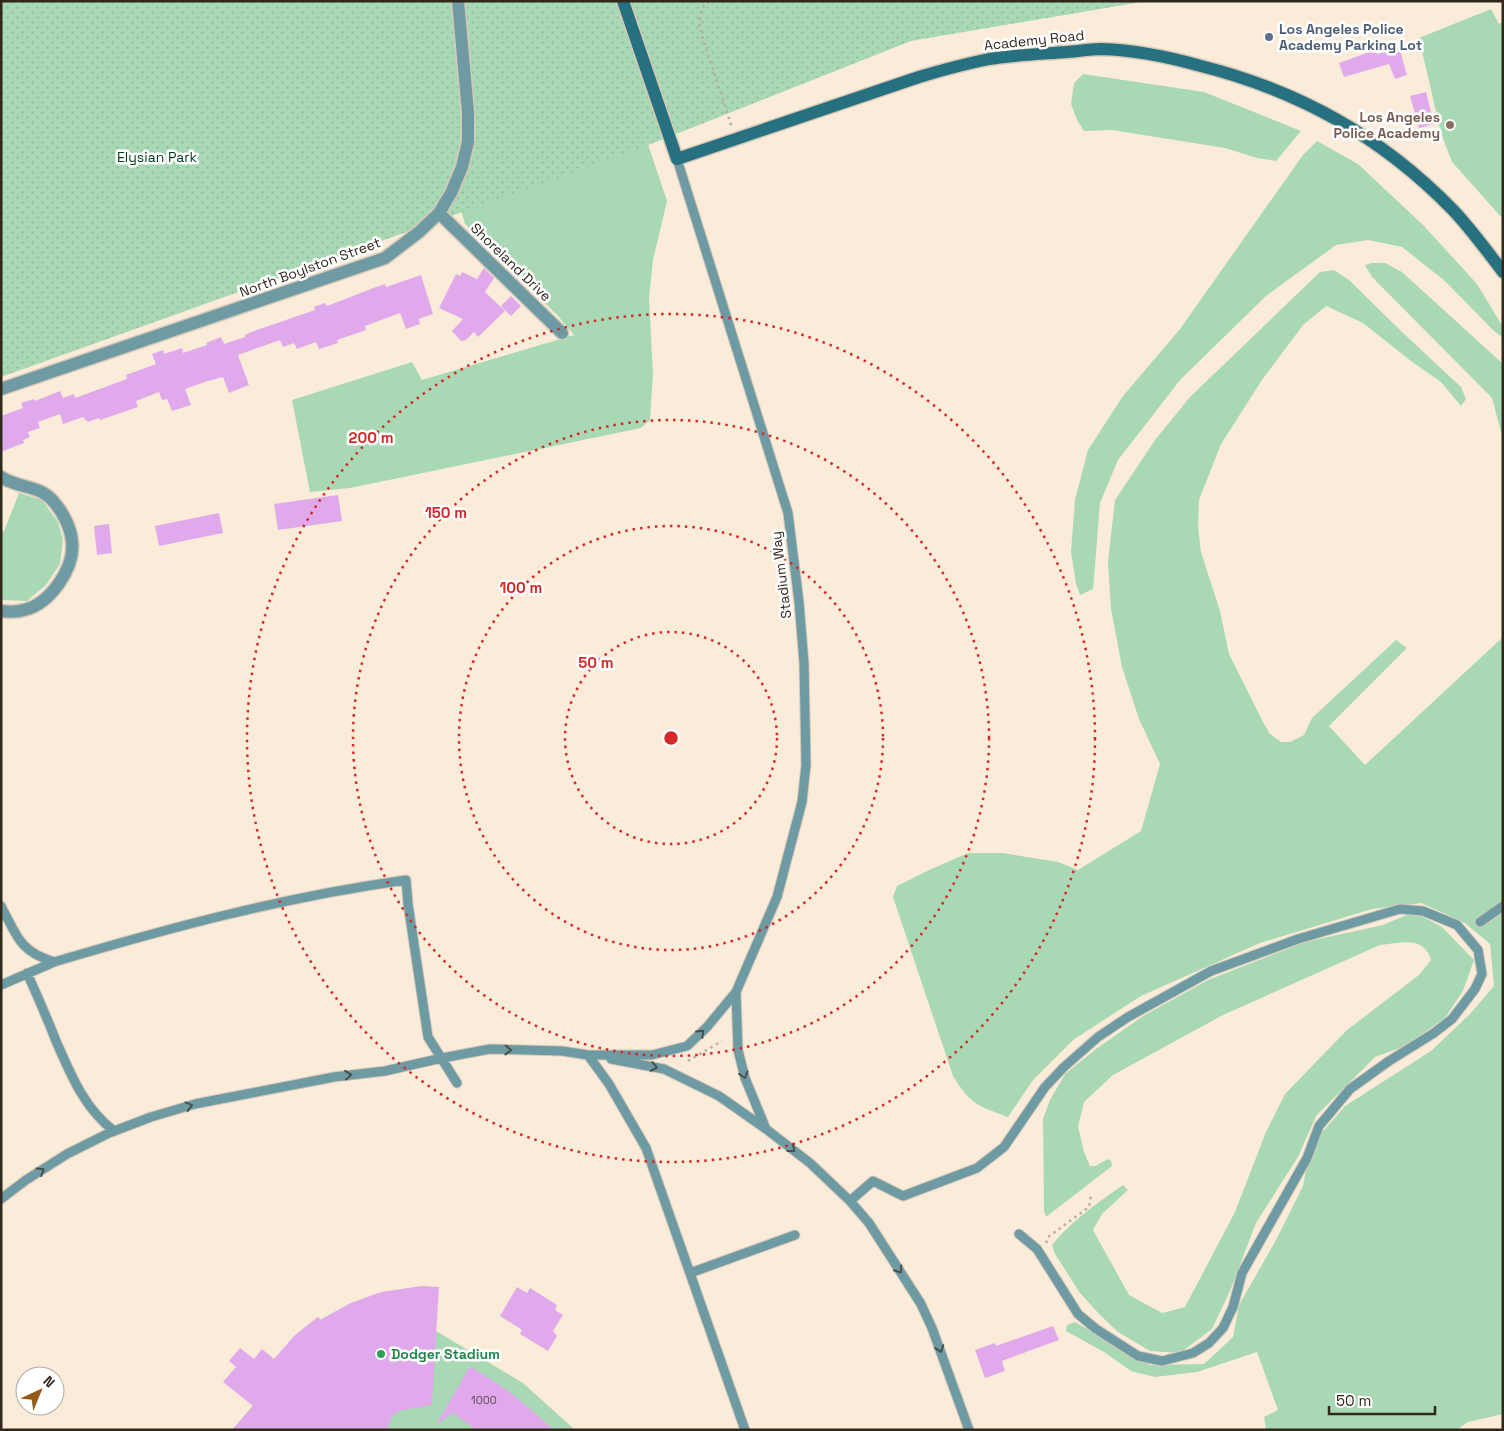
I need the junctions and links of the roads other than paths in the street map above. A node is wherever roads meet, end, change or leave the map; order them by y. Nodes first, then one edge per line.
1 (458, 1) edge
2 (623, 1) edge
3 (677, 158) junction
4 (439, 213) junction
5 (1503, 272) edge
6 (562, 333) dead end
7 (1, 389) edge
8 (1, 478) edge
9 (1, 611) edge
10 (1, 906) edge
11 (1503, 906) edge
12 (1480, 922) dead end
13 (54, 962) junction
14 (27, 973) junction
15 (1, 985) edge
16 (736, 992) junction
17 (588, 1055) junction
18 (442, 1058) junction
19 (457, 1083) dead end
20 (766, 1129) junction
21 (114, 1131) junction
22 (1, 1199) edge
23 (850, 1201) junction
24 (1019, 1234) dead end
25 (795, 1236) dead end
26 (690, 1273) junction
27 (745, 1430) edge
28 (969, 1430) edge

1 - 4 street, North Boylston Street
2 - 3 main road
3 - 5 main road, Academy Road
3 - 16 lane, Stadium Way
4 - 6 street, Shoreland Drive
4 - 7 street, North Boylston Street
8 - 9 street
10 - 13 lane
11 - 12 lane
13 - 14 lane
13 - 18 lane
14 - 15 lane
14 - 21 lane
17 -> 16 lane, Stadium Way
16 -> 20 lane, Stadium Way
18 -> 17 lane
17 -> 20 lane
17 - 26 lane
18 - 19 lane
21 -> 18 lane
20 -> 23 lane
22 -> 21 lane
23 - 24 lane
23 -> 28 lane
25 - 26 lane
26 - 27 lane

